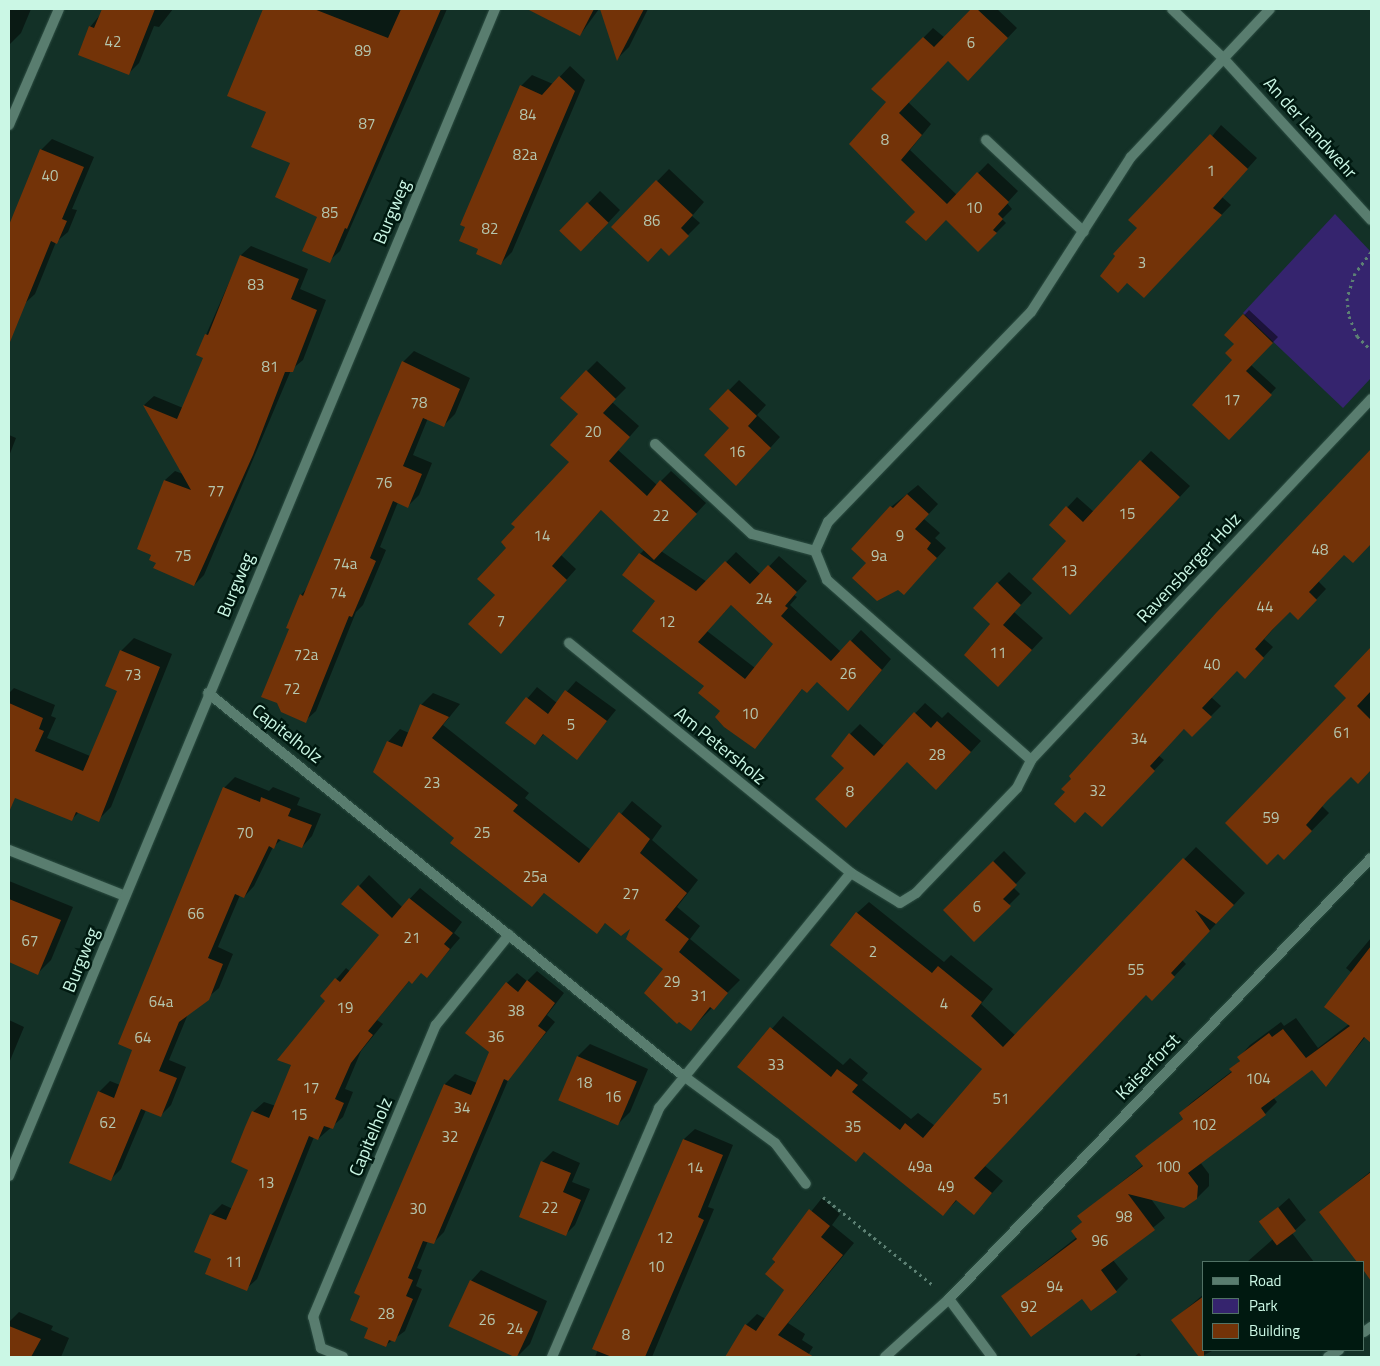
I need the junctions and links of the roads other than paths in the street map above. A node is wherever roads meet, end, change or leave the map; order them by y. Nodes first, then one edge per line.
1 (59, 9) edge
2 (495, 9) edge
3 (1172, 9) edge
4 (1270, 9) edge
5 (1224, 58) junction
6 (9, 125) edge
7 (986, 140) dead end
8 (1371, 220) edge
9 (1084, 232) junction
10 (1371, 398) edge
11 (655, 444) dead end
12 (815, 551) junction
13 (569, 643) dead end
14 (208, 693) junction
15 (1031, 760) junction
16 (980, 827) joint
17 (9, 850) edge
18 (1371, 858) edge
19 (851, 873) junction
20 (125, 896) junction
21 (509, 935) junction
22 (685, 1077) junction
23 (9, 1176) edge
24 (806, 1184) road end
25 (949, 1299) junction
26 (343, 1357) edge
27 (552, 1357) edge
28 (885, 1357) edge
29 (992, 1357) edge

1 - 6 street
2 - 14 street, Burgweg
3 - 5 street, An der Landwehr
4 - 5 street
5 - 8 street, An der Landwehr
5 - 9 street
7 - 9 street
9 - 12 street
10 - 15 street, Ravensberger Holz
11 - 12 street
12 - 15 street
13 - 19 street, Am Petersholz
14 - 20 street, Burgweg
14 - 21 street, Capitelholz
15 - 16 street, Ravensberger Holz
16 - 19 street, Am Petersholz
17 - 20 street
18 - 25 street, Kaiserforst
19 - 22 street
20 - 23 street, Burgweg
21 - 22 street, Capitelholz
21 - 26 street, Capitelholz
22 - 24 street, Capitelholz
22 - 27 street
25 - 28 street, Kaiserforst
25 - 29 street

